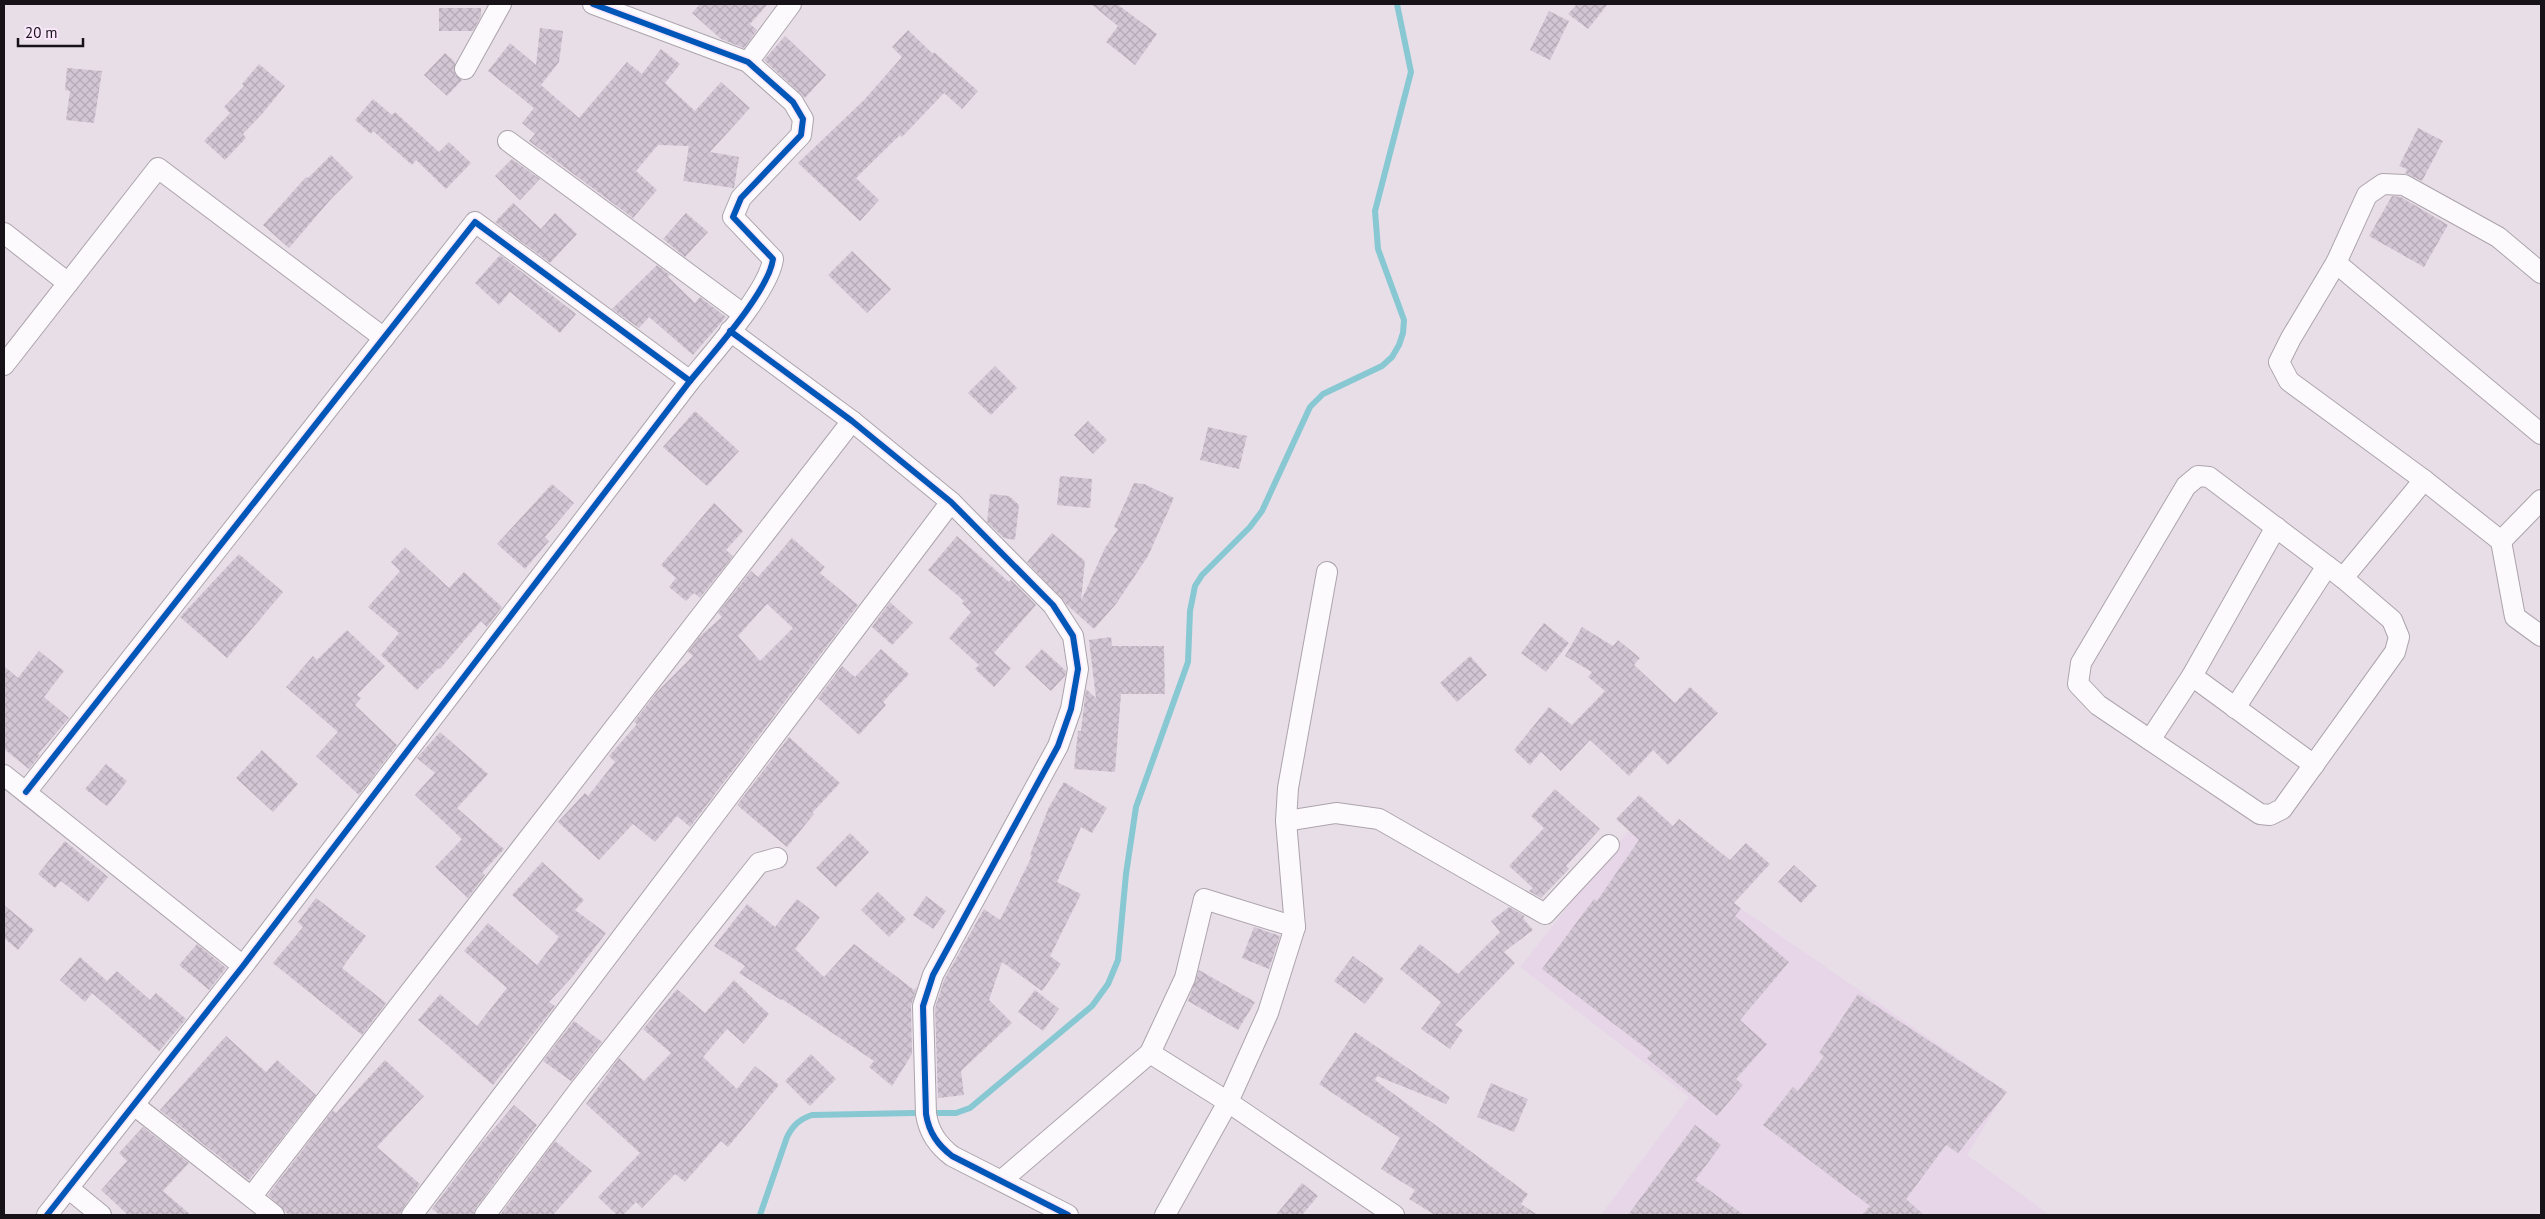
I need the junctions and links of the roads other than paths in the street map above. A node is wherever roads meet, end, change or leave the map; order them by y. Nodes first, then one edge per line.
1 (501, 4) edge
2 (593, 4) edge
3 (791, 4) edge
4 (748, 62) junction
5 (465, 69) dead end
6 (508, 141) dead end
7 (4, 233) edge
8 (2336, 263) junction
9 (2541, 273) edge
10 (68, 283) junction
11 (743, 314) junction
12 (730, 331) junction
13 (384, 338) junction
14 (4, 365) edge
15 (690, 381) junction
16 (852, 421) junction
17 (2541, 434) edge
18 (2424, 480) junction
19 (2541, 500) edge
20 (951, 502) junction
21 (2276, 527) junction
22 (2501, 541) junction
23 (2327, 566) junction
24 (1327, 572) dead end
25 (2343, 578) junction
26 (2541, 636) edge
27 (2192, 676) junction
28 (2235, 708) junction
29 (2150, 740) junction
30 (2314, 765) junction
31 (4, 775) edge
32 (26, 792) junction
33 (1286, 821) junction
34 (1609, 845) dead end
35 (777, 858) dead end
36 (1296, 927) junction
37 (243, 966) junction
38 (1150, 1053) junction
39 (1228, 1102) junction
40 (134, 1105) junction
41 (1002, 1180) junction
42 (68, 1188) junction
43 (252, 1196) junction
44 (47, 1215) edge
45 (101, 1215) edge
46 (274, 1215) edge
47 (412, 1215) edge
48 (485, 1215) edge
49 (1068, 1215) edge
50 (1166, 1215) edge
51 (1394, 1215) edge

1 - 5 street
2 - 4 street
3 - 4 street
4 - 11 street
6 - 11 street
7 - 10 street
8 - 9 street
8 - 17 street
8 - 18 street
10 - 13 street
10 - 14 street
11 - 12 street
12 - 15 street
12 - 16 street
13 - 15 street
13 - 32 street
15 - 37 street
16 - 20 street
16 - 43 street
18 - 22 street
18 - 25 street
19 - 22 street
20 - 41 street
20 - 47 street
21 - 23 street
21 - 27 street
21 - 29 street
22 - 26 street
23 - 25 street
23 - 28 street
24 - 33 street
25 - 30 street
27 - 28 street
27 - 29 street
28 - 30 street
29 - 30 street
31 - 32 street
32 - 37 street
33 - 34 street
33 - 36 street
35 - 48 street
36 - 38 street
36 - 39 street
37 - 40 street
38 - 39 street
38 - 41 street
39 - 50 street
39 - 51 street
40 - 42 street
40 - 43 street
41 - 49 street
42 - 44 street
42 - 45 street
43 - 46 street

